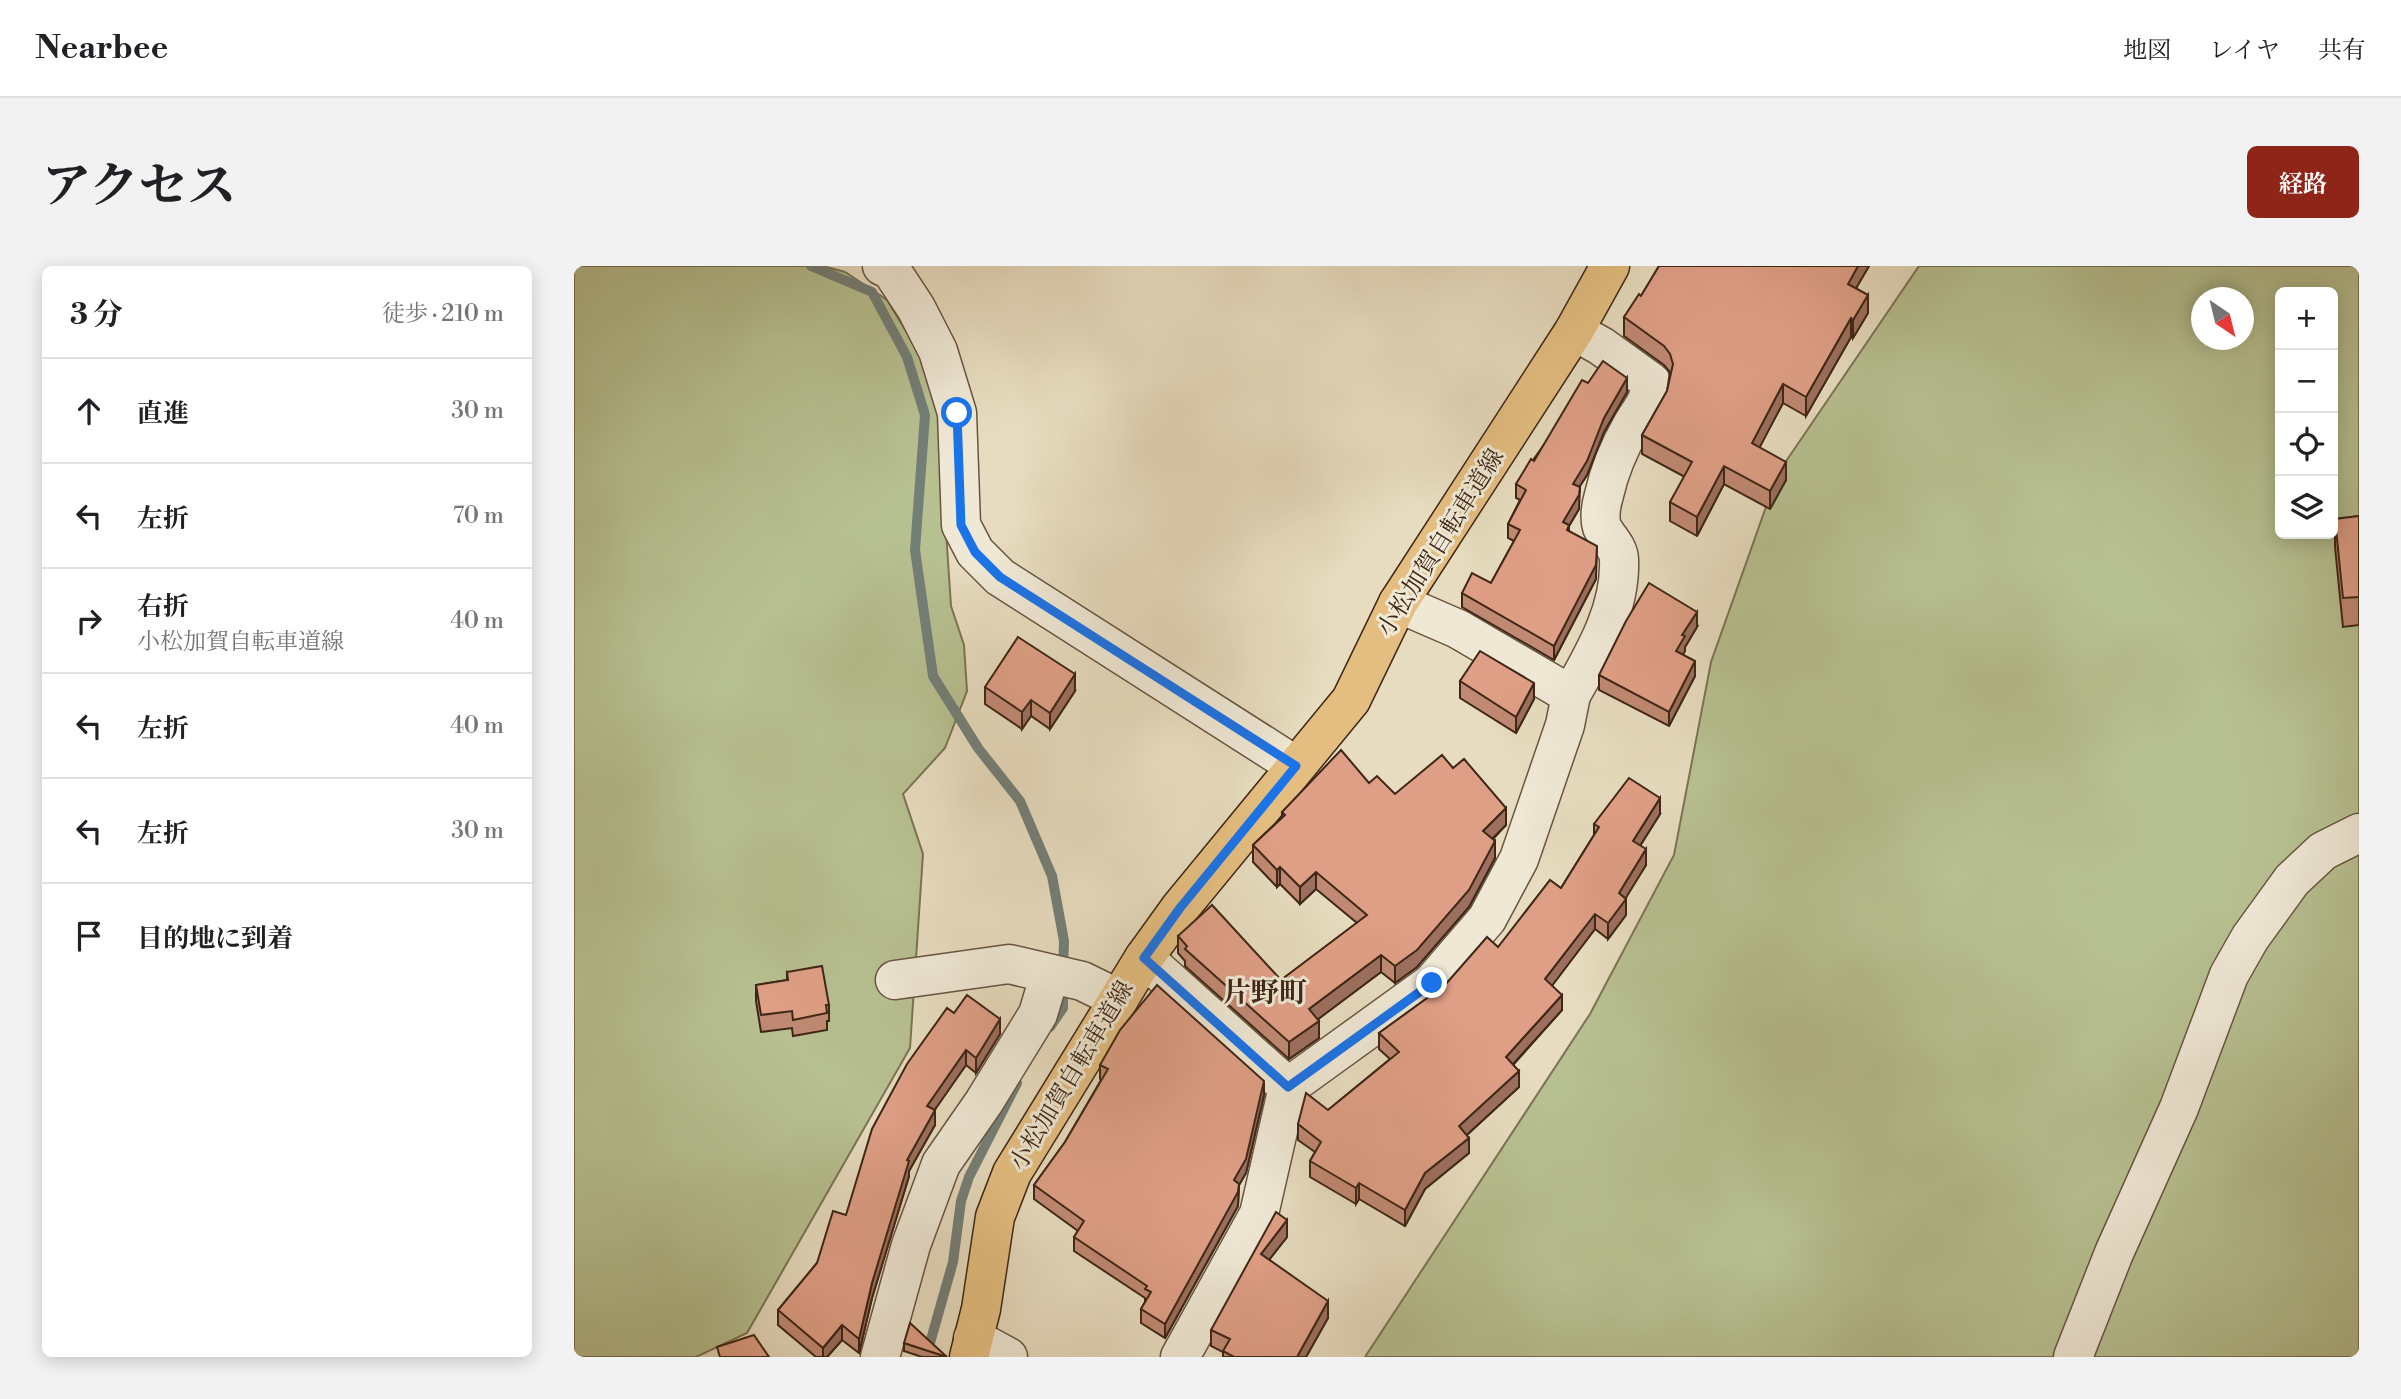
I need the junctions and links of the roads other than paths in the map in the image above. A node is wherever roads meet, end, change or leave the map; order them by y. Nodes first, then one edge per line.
1 (882, 266) edge
2 (1610, 266) edge
3 (1574, 331) junction
4 (1398, 603) junction
5 (1571, 695) junction
6 (1296, 766) junction
7 (2359, 833) edge
8 (1144, 958) junction
9 (1050, 974) junction
10 (895, 979) dead end
11 (1119, 999) junction
12 (1288, 1087) junction
13 (971, 1348) edge
14 (880, 1357) edge
15 (1008, 1357) edge
16 (1180, 1357) edge
17 (2073, 1357) edge

1 - 6 street
2 - 3 main road, 小松加賀自転車道線
3 - 4 main road, 小松加賀自転車道線
3 - 5 street
4 - 5 street
4 - 6 main road, 小松加賀自転車道線
5 - 12 street
6 - 8 main road, 小松加賀自転車道線
7 - 17 street
8 - 11 main road, 小松加賀自転車道線
8 - 12 street
9 - 10 street
9 - 11 street
9 - 14 street
11 - 13 main road, 小松加賀自転車道線
12 - 16 street
13 - 15 street

